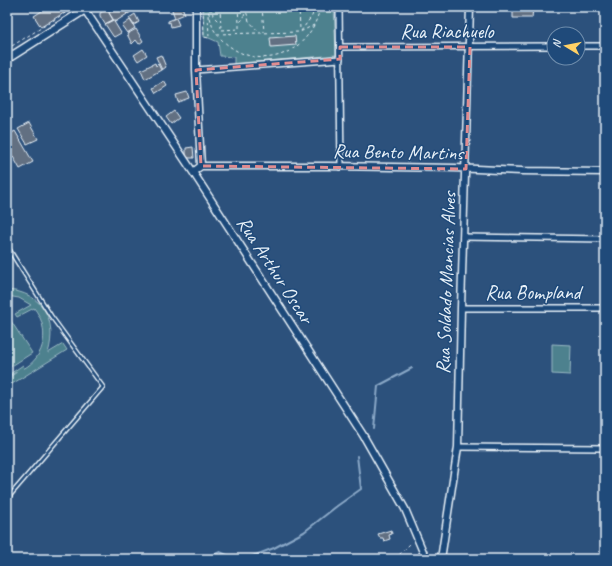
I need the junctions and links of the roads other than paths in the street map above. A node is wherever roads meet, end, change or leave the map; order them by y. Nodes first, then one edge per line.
1 (196, 7) edge
2 (338, 7) edge
3 (470, 7) edge
4 (86, 8) edge
5 (546, 46) edge
6 (586, 46) edge
7 (605, 46) edge
8 (340, 47) junction
9 (470, 47) junction
10 (7, 59) edge
11 (340, 59) junction
12 (196, 70) junction
13 (201, 166) junction
14 (341, 167) junction
15 (466, 169) junction
16 (193, 172) junction
17 (605, 172) edge
18 (463, 237) junction
19 (605, 239) edge
20 (7, 246) edge
21 (461, 308) junction
22 (605, 308) edge
23 (458, 447) junction
24 (605, 448) edge
25 (7, 500) edge
26 (426, 559) edge
27 (441, 559) edge

1 - 12 street
2 - 8 street
3 - 9 street, Rua Soldado Mancias Alves
4 - 10 main road
4 - 16 street, Rua Arthur Oscar
5 - 9 street, Rua Riachuelo
6 - 7 street
8 - 9 street, Rua Riachuelo
8 - 11 street
9 - 15 street, Rua Soldado Mancias Alves
11 - 12 street
11 - 14 street
12 - 13 street
13 - 14 street, Rua Bento Martins
13 - 16 street
14 - 15 street, Rua Bento Martins
15 - 17 street, Rua Bento Martins
15 - 18 street, Rua Soldado Mancias Alves
16 - 26 street, Rua Arthur Oscar
18 - 19 street
18 - 21 street, Rua Soldado Mancias Alves
20 - 25 lane
21 - 22 street, Rua Bompland
21 - 23 street, Rua Soldado Mancias Alves
23 - 24 street
23 - 27 street, Rua Soldado Mancias Alves

